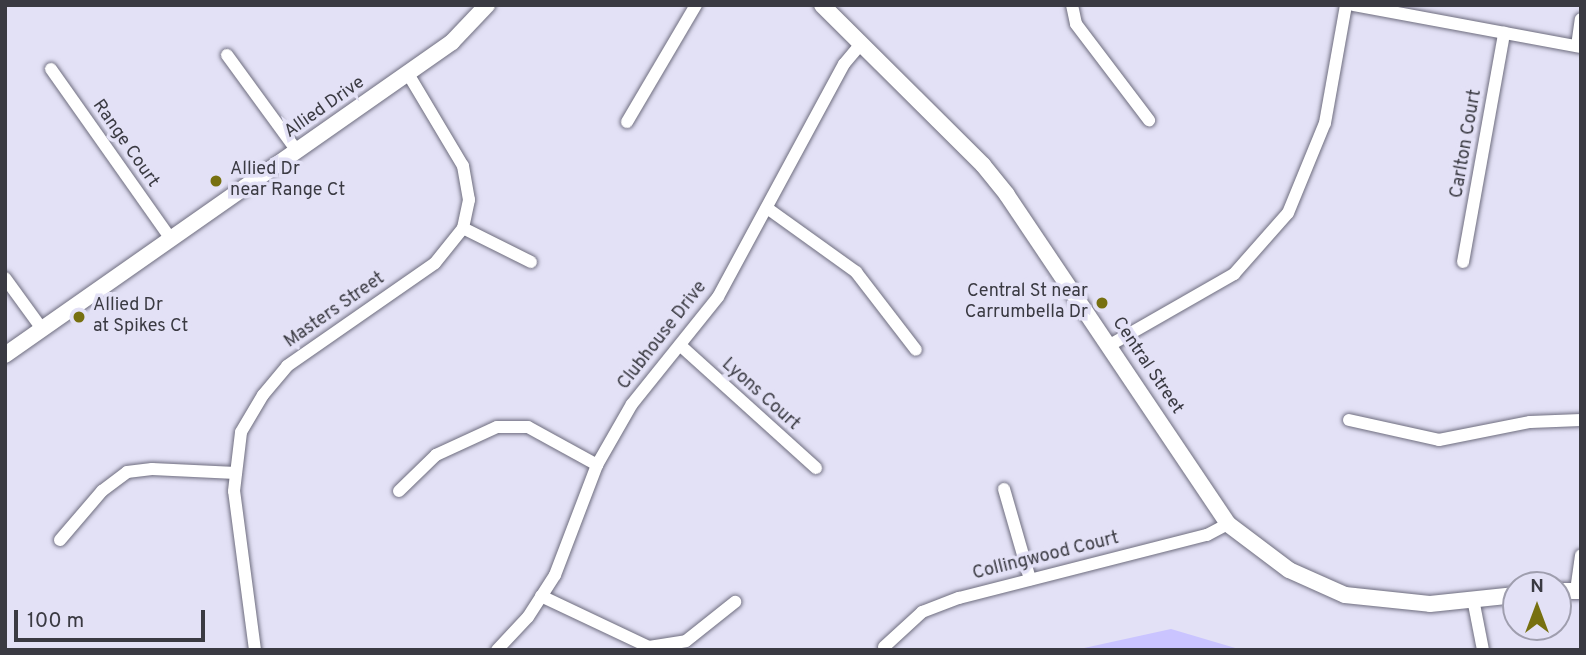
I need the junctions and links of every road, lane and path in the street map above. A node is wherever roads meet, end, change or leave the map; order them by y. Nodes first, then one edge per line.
1 (696, 5) edge
2 (822, 5) edge
3 (1072, 5) edge
4 (1346, 5) edge
5 (1354, 5) edge
6 (480, 8) edge
7 (1581, 19) edge
8 (1504, 33) junction
9 (861, 44) junction
10 (1579, 46) edge
11 (228, 55) dead end
12 (51, 69) dead end
13 (407, 72) junction
14 (1149, 120) dead end
15 (627, 122) dead end
16 (297, 151) junction
17 (767, 208) junction
18 (463, 228) junction
19 (171, 239) junction
20 (531, 262) dead end
21 (1463, 262) dead end
22 (5, 278) edge
23 (42, 329) junction
24 (1110, 345) junction
25 (681, 346) junction
26 (916, 350) dead end
27 (5, 355) edge
28 (1349, 420) dead end
29 (1581, 420) edge
30 (597, 465) junction
31 (816, 468) dead end
32 (236, 473) junction
33 (1004, 489) dead end
34 (399, 491) dead end
35 (1228, 524) junction
36 (60, 540) dead end
37 (1581, 555) edge
38 (1030, 579) junction
39 (1578, 591) edge
40 (541, 596) junction
41 (1502, 596) edge
42 (1473, 599) junction
43 (734, 602) dead end
44 (884, 647) dead end
45 (256, 650) edge
46 (497, 650) edge
47 (1483, 650) edge

1 - 15 street
2 - 9 street, Central Street
3 - 14 street
4 - 24 street
5 - 8 street
6 - 13 street, Allied Drive
7 - 10 street
8 - 10 street
8 - 21 street, Carlton Court
9 - 17 street, Clubhouse Drive
9 - 24 street, Central Street
11 - 16 street
12 - 19 street, Range Court
13 - 16 street, Allied Drive
13 - 18 street
16 - 19 street, Allied Drive
17 - 25 street, Clubhouse Drive
17 - 26 street
18 - 20 street
18 - 32 street, Masters Street
19 - 23 street, Allied Drive
22 - 23 street
23 - 27 street, Allied Drive
24 - 35 street, Central Street
25 - 30 street, Clubhouse Drive
25 - 31 street, Lyons Court
28 - 29 street
30 - 34 street
30 - 40 street, Clubhouse Drive
32 - 36 street
32 - 45 street, Masters Street
33 - 38 street
35 - 38 street, Collingwood Court
35 - 42 street, Central Street
37 - 39 street
38 - 44 street, Collingwood Court
40 - 43 street
40 - 46 street, Clubhouse Drive
41 - 42 street, Central Street
42 - 47 street

